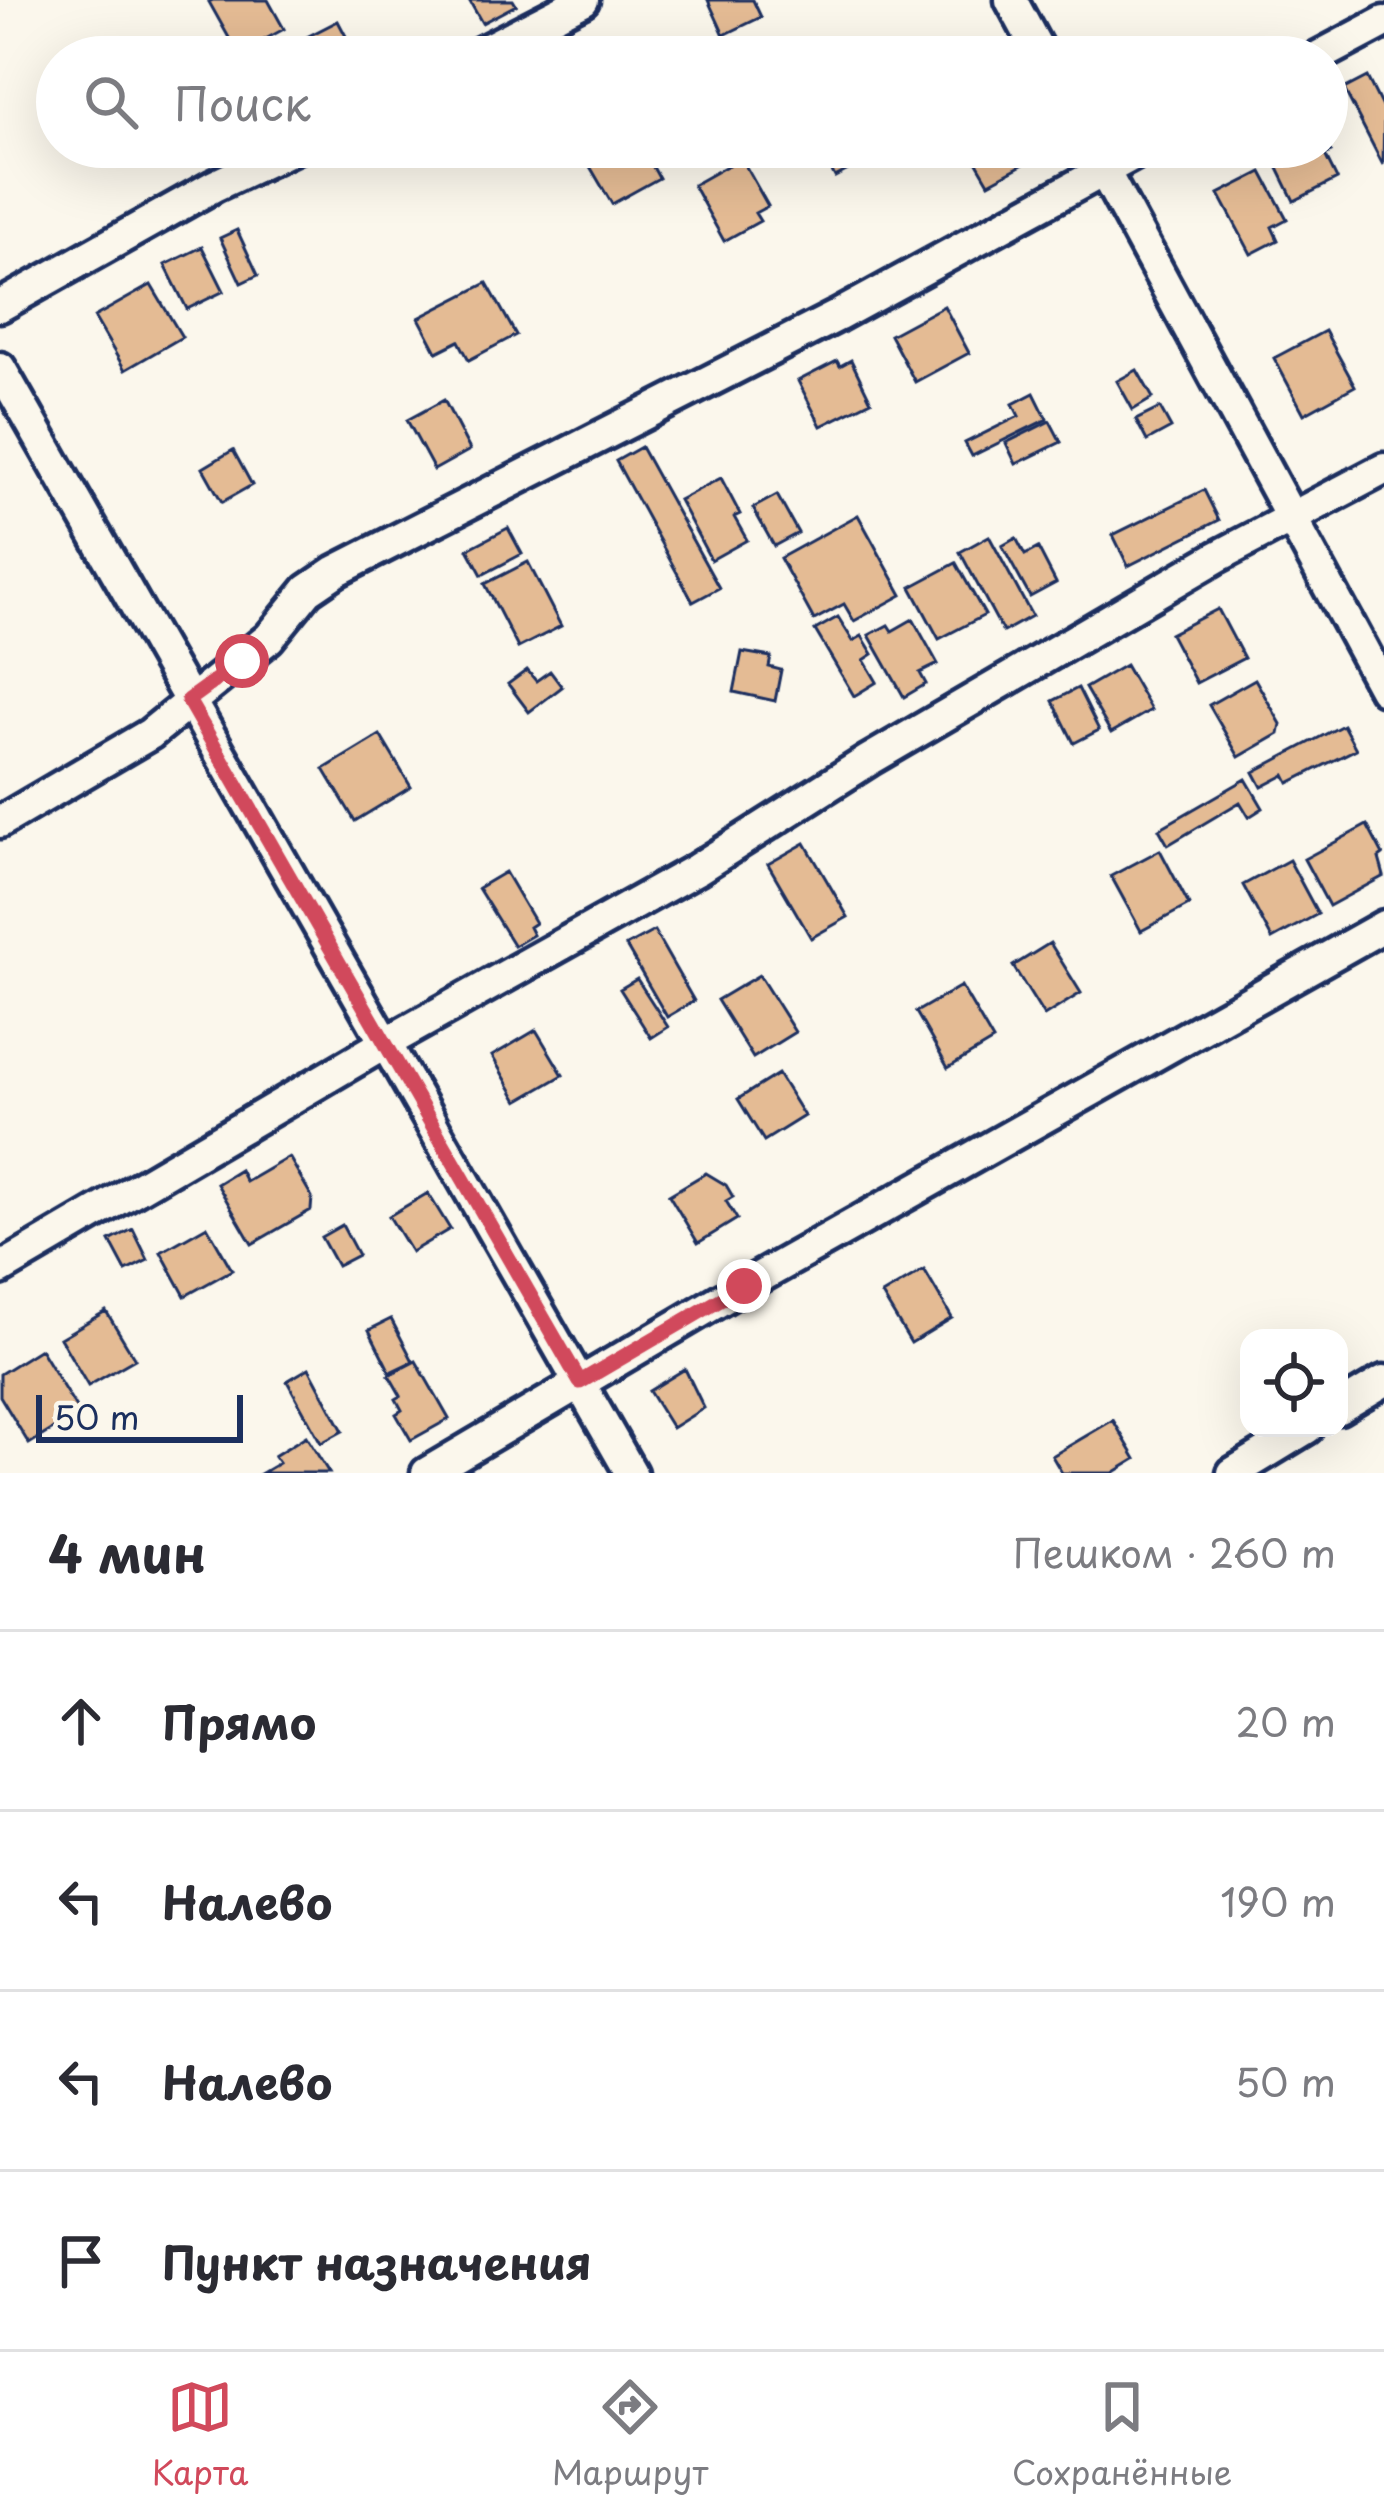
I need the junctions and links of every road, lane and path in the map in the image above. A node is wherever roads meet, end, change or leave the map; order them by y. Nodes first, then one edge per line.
1 (583, 0) edge
2 (1011, 0) edge
3 (1384, 22) edge
4 (513, 36) edge
5 (1031, 36) edge
6 (1348, 41) edge
7 (252, 168) edge
8 (1082, 168) edge
9 (1103, 168) edge
10 (0, 306) edge
11 (0, 368) edge
12 (1384, 469) edge
13 (1294, 517) junction
14 (1384, 689) edge
15 (188, 700) junction
16 (0, 822) edge
17 (1384, 926) edge
18 (384, 1044) junction
19 (0, 1269) edge
20 (1384, 1381) edge
21 (580, 1382) junction
22 (1348, 1403) edge
23 (1292, 1437) edge
24 (427, 1473) edge
25 (631, 1473) edge
26 (1233, 1473) edge

1 - 4 street
2 - 5 street
3 - 6 street
7 - 10 street
8 - 15 street
9 - 13 street
11 - 15 street
12 - 13 street
13 - 14 street
13 - 18 street
15 - 16 street
15 - 18 street
17 - 21 street
18 - 19 street
18 - 21 street
20 - 22 street
21 - 24 street
21 - 25 street
23 - 26 street

